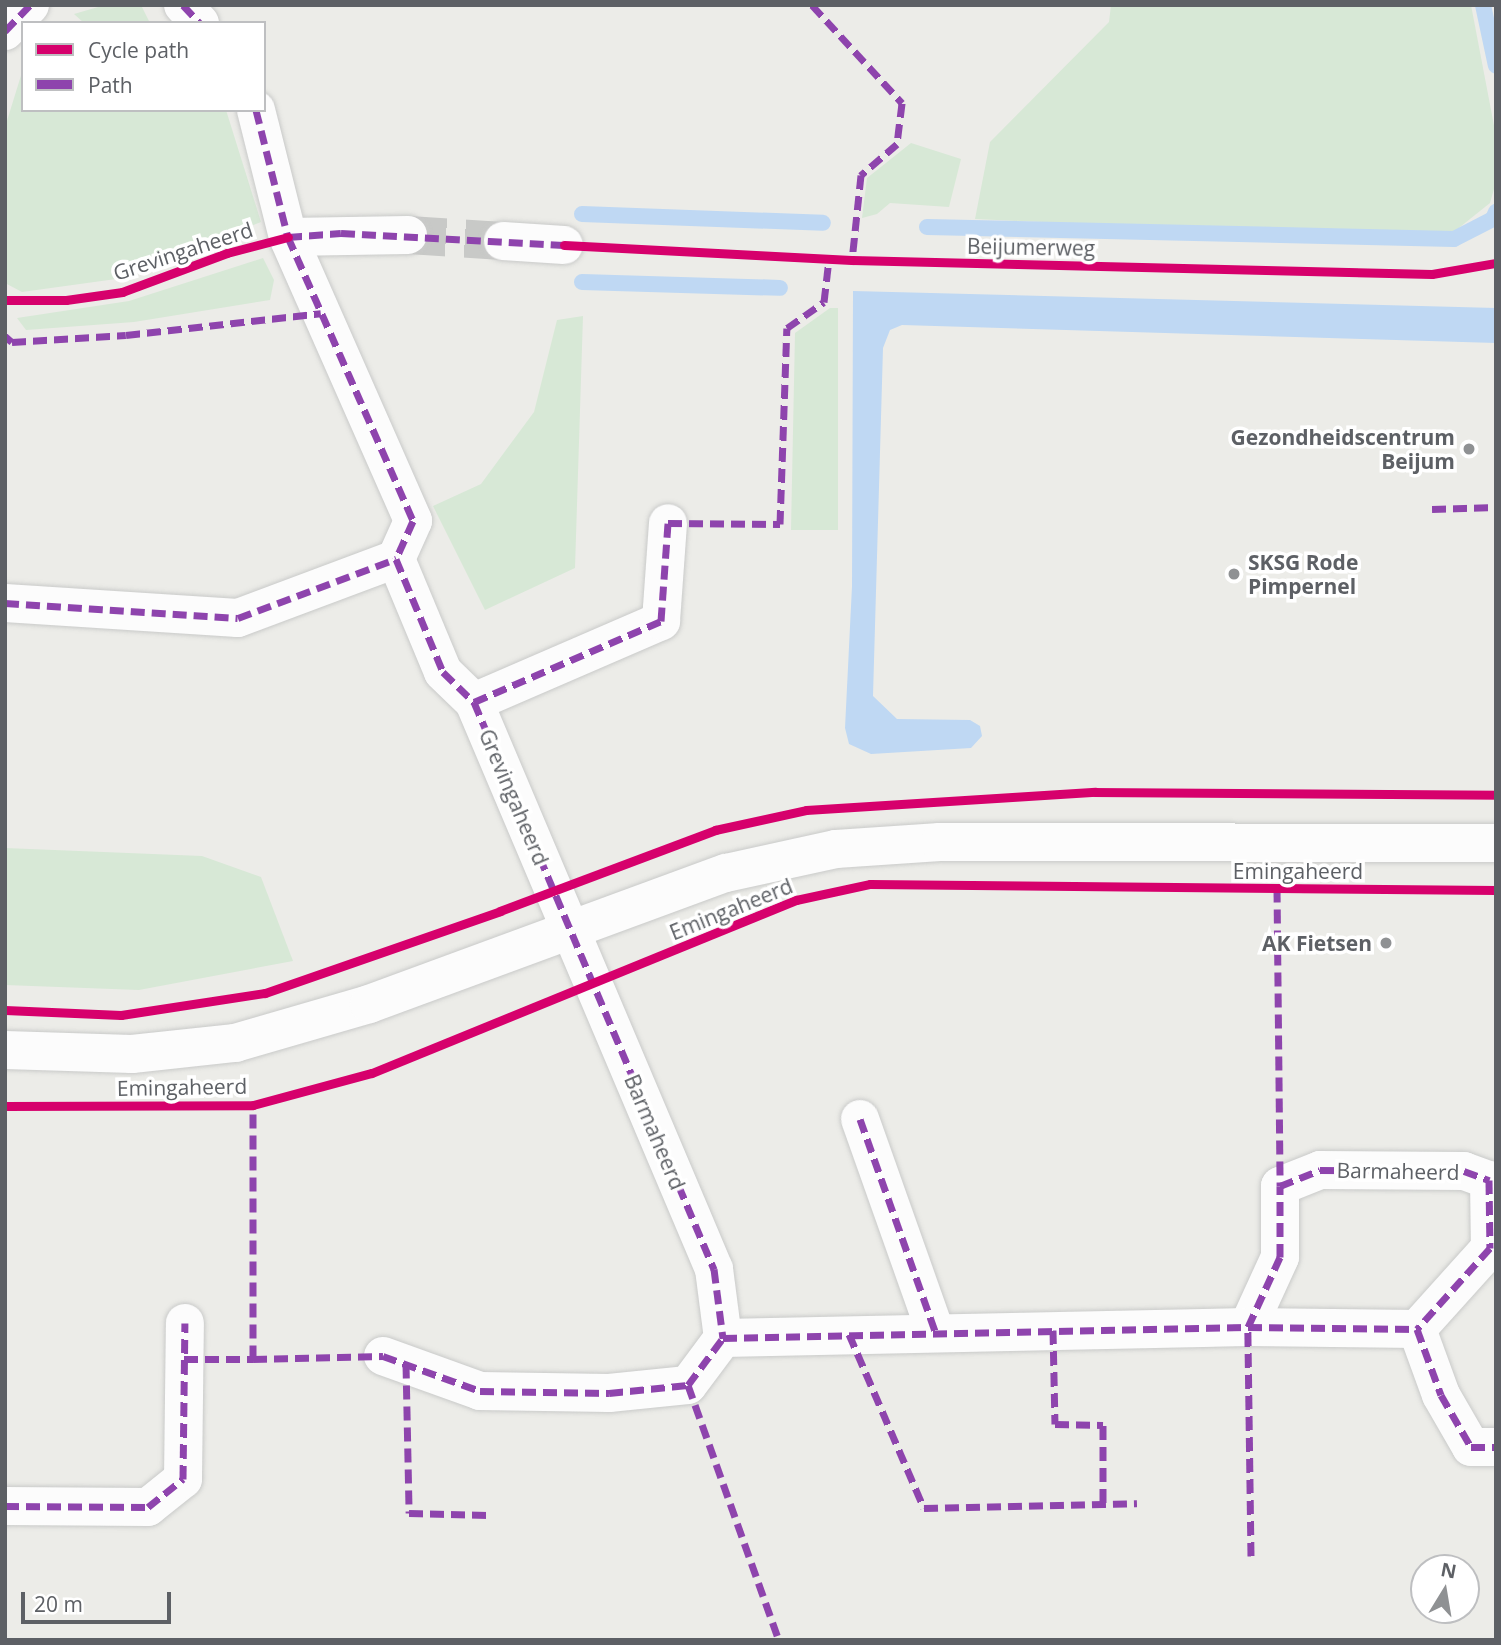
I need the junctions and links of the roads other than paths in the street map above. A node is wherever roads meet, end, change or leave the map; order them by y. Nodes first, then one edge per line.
1 (30, 5) edge
2 (183, 5) edge
3 (198, 21) edge
4 (5, 31) edge
5 (257, 112) edge
6 (408, 235) tunnel mouth
7 (288, 237) junction
8 (503, 242) tunnel mouth
9 (564, 245) dead end
10 (668, 523) dead end
11 (396, 559) junction
12 (5, 603) edge
13 (474, 702) junction
14 (1496, 843) edge
15 (569, 932) junction
16 (5, 1051) edge
17 (860, 1119) dead end
18 (184, 1323) dead end
19 (1248, 1327) junction
20 (1417, 1329) junction
21 (935, 1331) junction
22 (723, 1338) junction
23 (383, 1356) dead end
24 (1496, 1447) edge
25 (5, 1506) edge

1 - 4 street
2 - 3 street
5 - 7 street
6 - 7 street
7 - 11 street
8 - 9 street
10 - 13 street, Grevingaheerd
11 - 12 street
11 - 13 street, Grevingaheerd
13 - 15 street, Grevingaheerd
14 - 15 street, Emingaheerd
15 - 16 street, Emingaheerd
15 - 22 street, Barmaheerd
17 - 21 street
18 - 25 street
19 - 20 street
19 - 20 street, Barmaheerd
19 - 21 street
20 - 24 street
21 - 22 street
22 - 23 street

